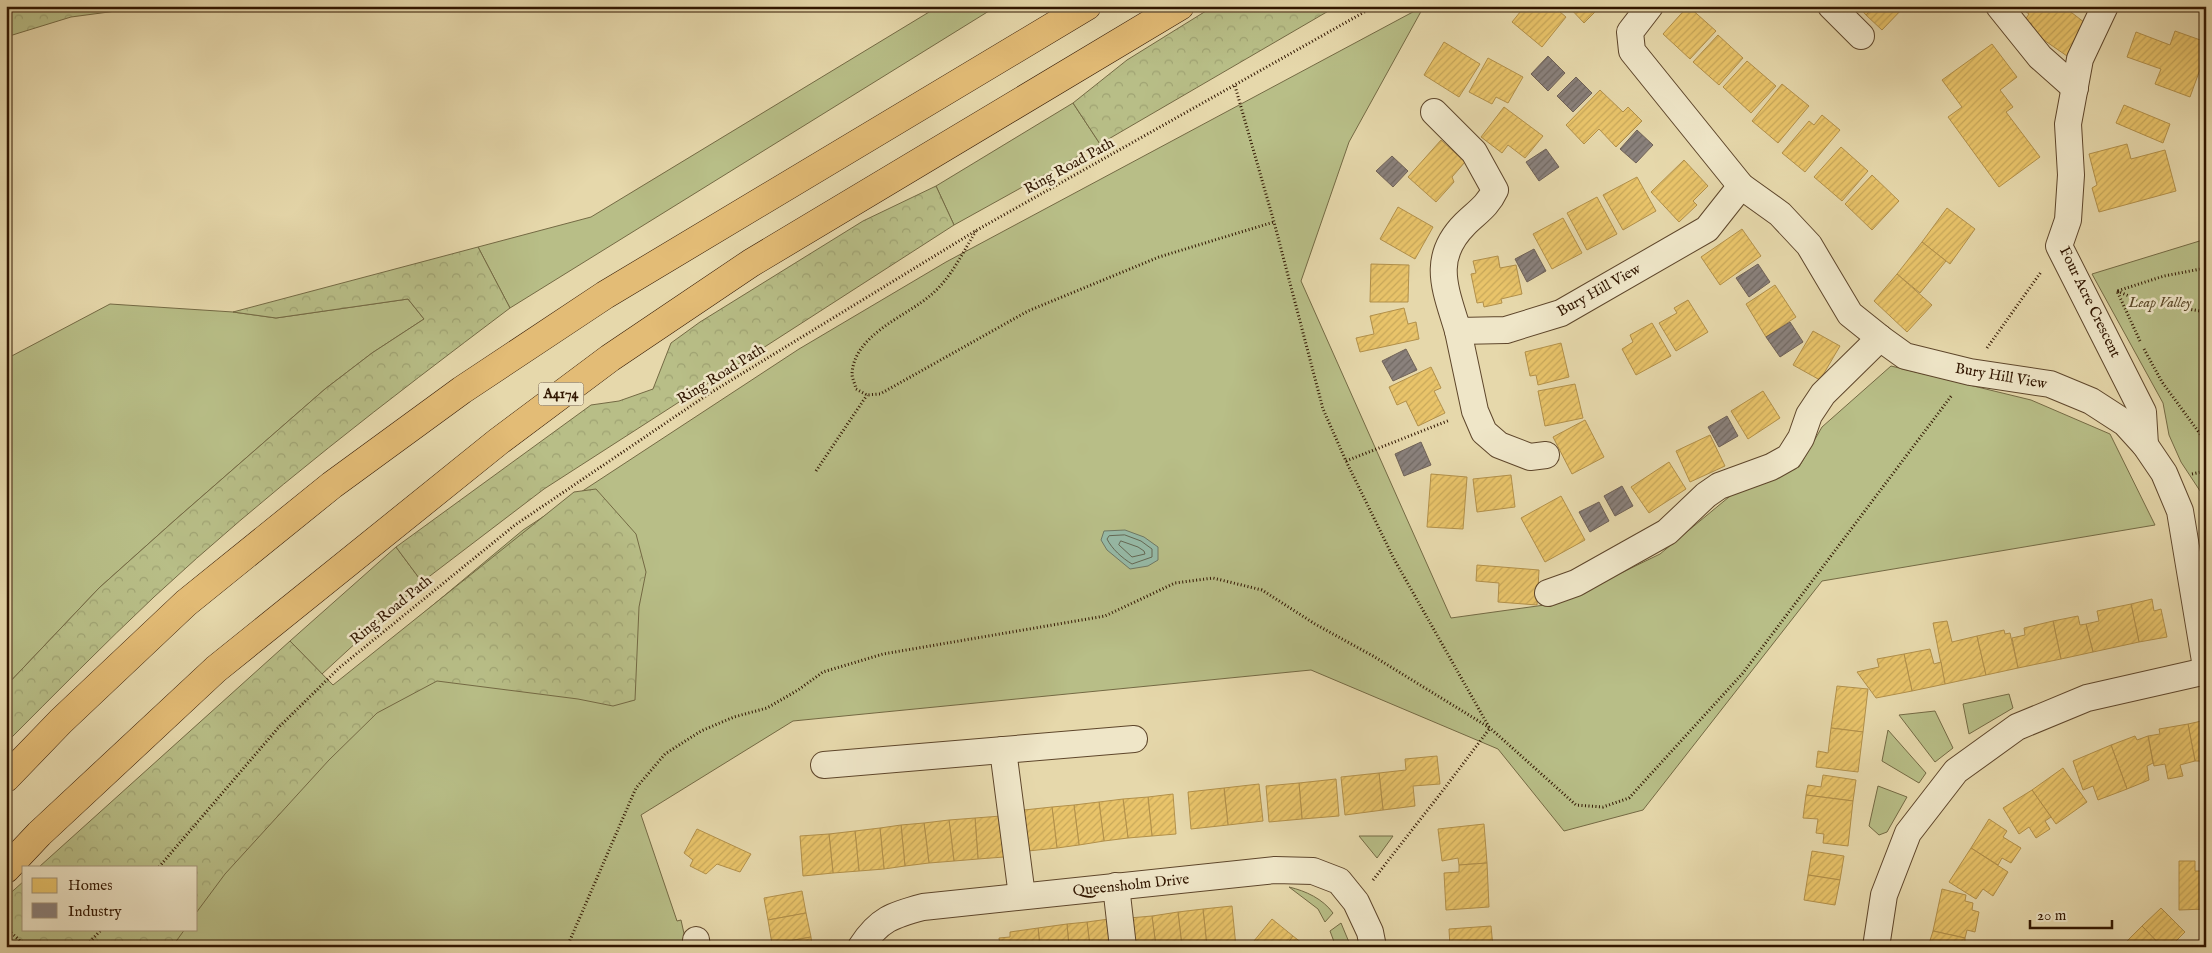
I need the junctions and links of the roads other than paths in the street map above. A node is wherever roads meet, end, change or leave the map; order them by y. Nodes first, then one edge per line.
1 (1087, 6) edge
2 (1180, 6) edge
3 (1650, 6) edge
4 (1831, 6) edge
5 (1999, 6) edge
6 (2105, 6) edge
7 (1860, 36) dead end
8 (2075, 88) junction
9 (1434, 112) dead end
10 (1741, 186) junction
11 (1458, 331) junction
12 (1880, 338) junction
13 (2145, 445) junction
14 (1546, 455) dead end
15 (1548, 593) dead end
16 (2206, 667) edge
17 (2206, 671) edge
18 (1134, 739) dead end
19 (1003, 750) junction
20 (824, 765) dead end
21 (6, 778) edge
22 (6, 869) edge
23 (1116, 886) junction
24 (1022, 896) junction
25 (861, 947) edge
26 (1123, 947) edge
27 (1373, 947) edge
28 (1876, 947) edge

1 - 21 highway
2 - 22 highway, A4174
3 - 10 street, Bury Hill View
4 - 7 street
5 - 8 street
6 - 8 street, Four Acre Crescent
8 - 13 street, Four Acre Crescent
9 - 11 street
10 - 11 street, Bury Hill View
10 - 12 street, Bury Hill View
11 - 14 street
12 - 13 street, Bury Hill View
12 - 15 street
13 - 16 street, Bury Hill View
17 - 28 street
18 - 19 street
19 - 20 street
19 - 24 street
23 - 24 street, Queensholm Drive
23 - 26 street
23 - 27 street, Queensholm Drive
24 - 25 street, Queensholm Drive

